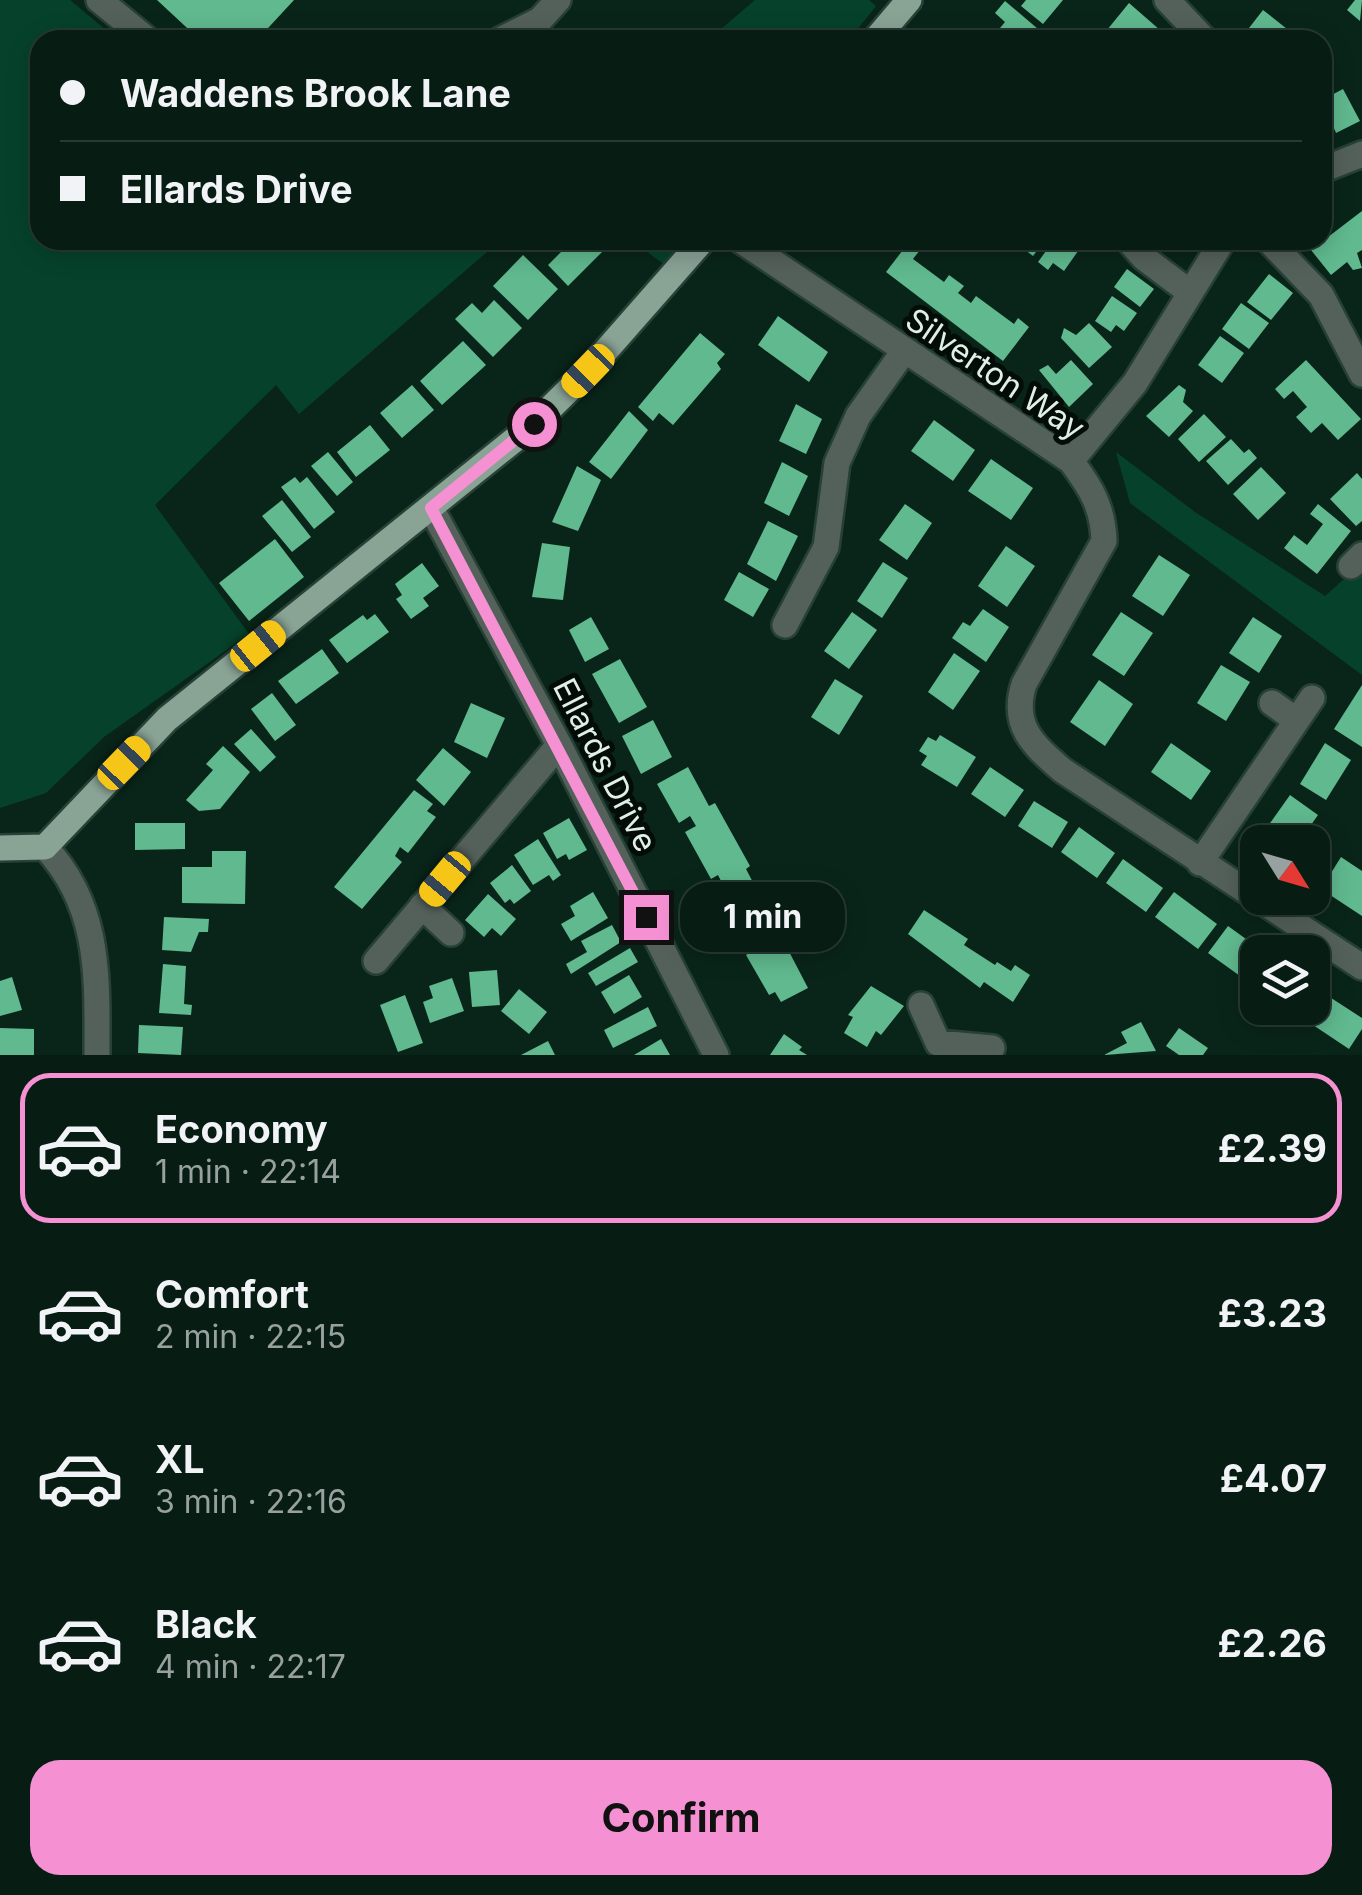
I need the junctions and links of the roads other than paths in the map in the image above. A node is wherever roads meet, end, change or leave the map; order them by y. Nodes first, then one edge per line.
1 (99, 0) edge
2 (558, 0) edge
3 (909, 0) edge
4 (1167, 0) edge
5 (136, 30) edge
6 (520, 30) edge
7 (884, 30) edge
8 (1196, 30) edge
9 (1362, 154) edge
10 (1332, 164) edge
11 (694, 250) edge
12 (755, 250) edge
13 (1137, 250) edge
14 (1216, 250) edge
15 (1278, 250) edge
16 (1188, 290) junction
17 (904, 351) junction
18 (1362, 374) edge
19 (1071, 461) junction
20 (431, 508) junction
21 (785, 625) dead end
22 (1312, 698) dead end
23 (1272, 703) dead end
24 (1296, 720) junction
25 (559, 744) junction
26 (45, 847) junction
27 (0, 848) edge
28 (1200, 862) junction
29 (422, 906) junction
30 (451, 933) dead end
31 (376, 961) dead end
32 (1362, 967) edge
33 (921, 1005) dead end
34 (992, 1048) dead end
35 (935, 1049) edge
36 (97, 1055) edge
37 (716, 1055) edge

1 - 5 street
2 - 6 street
3 - 7 main road
4 - 8 street
9 - 10 street
11 - 20 main road
12 - 17 street, Silverton Way
13 - 16 street
14 - 16 street
15 - 18 street
16 - 19 street
17 - 19 street, Silverton Way
17 - 21 street
19 - 28 street, Silverton Way
20 - 25 street, Ellards Drive
20 - 26 main road
22 - 24 street
23 - 24 street
24 - 28 street
25 - 29 street
25 - 37 street, Ellards Drive
26 - 27 main road
26 - 36 street
28 - 32 street, Silverton Way
29 - 30 street
29 - 31 street
33 - 35 street
34 - 35 street

